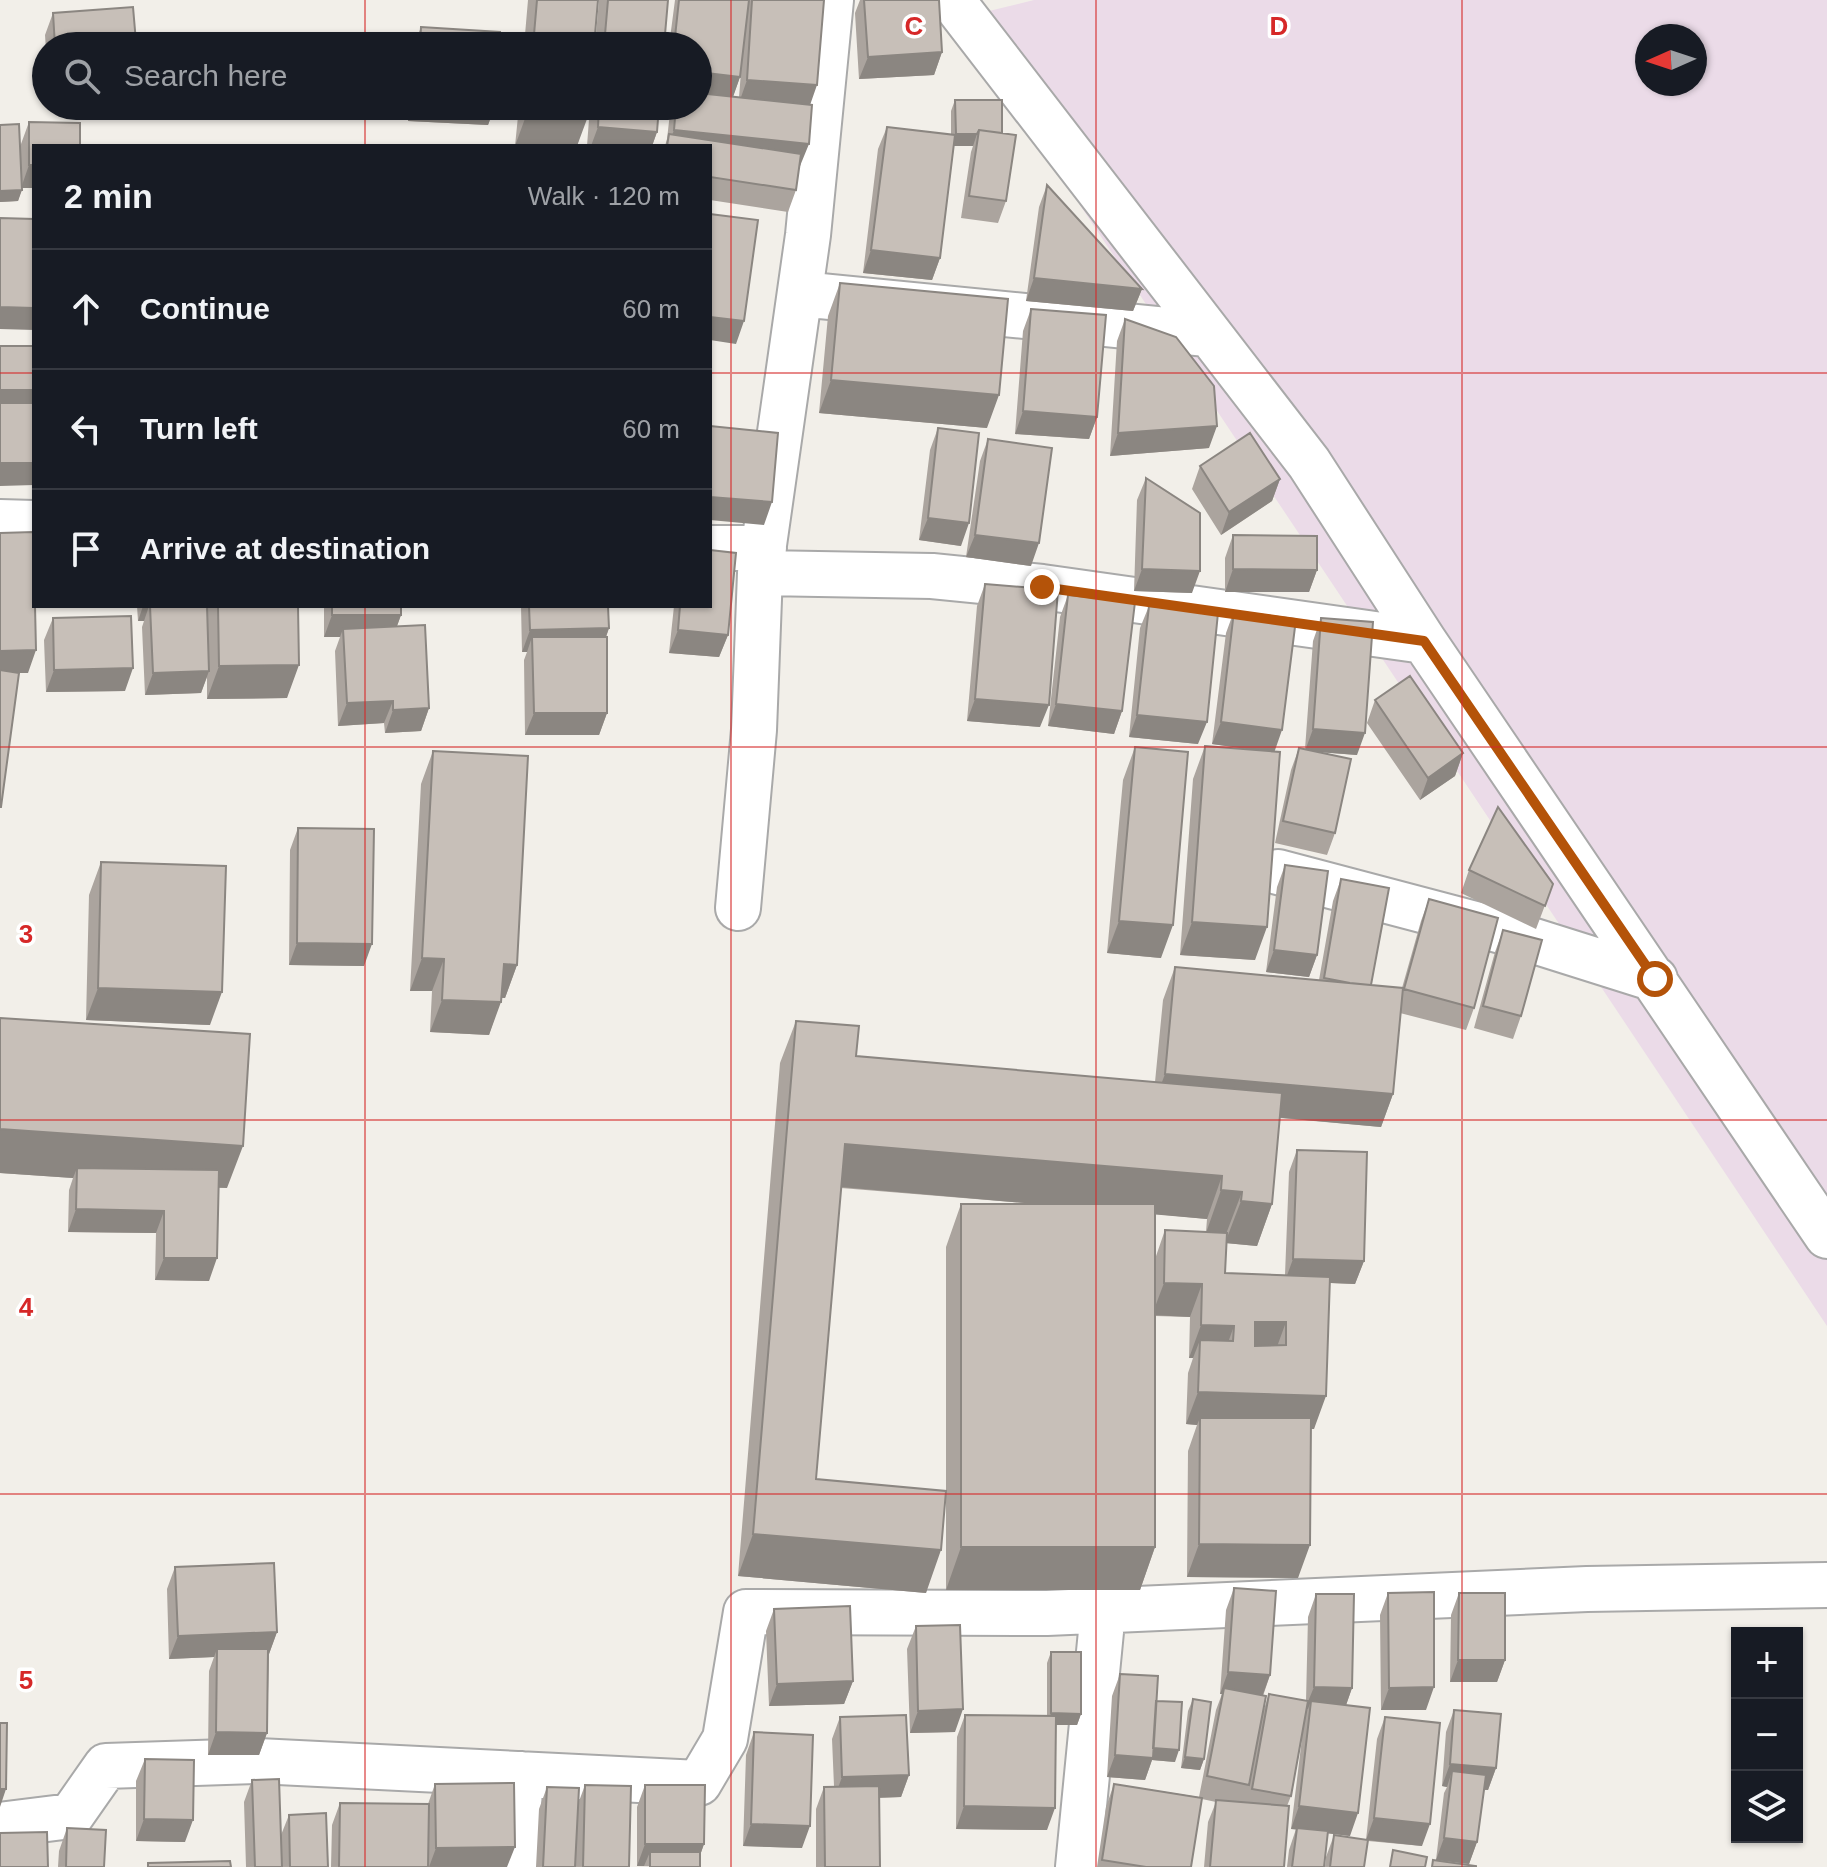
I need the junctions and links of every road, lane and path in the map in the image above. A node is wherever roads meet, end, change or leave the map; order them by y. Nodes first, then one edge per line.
1 (831, 0) edge
2 (952, 0) edge
3 (800, 294) junction
4 (1207, 334) junction
5 (0, 522) edge
6 (32, 523) edge
7 (712, 548) edge
8 (762, 560) junction
9 (1424, 641) junction
10 (1278, 872) dead end
11 (738, 908) dead end
12 (1655, 979) junction
13 (1827, 1236) edge
14 (1827, 1585) edge
15 (1103, 1611) junction
16 (521, 1774) junction
17 (0, 1825) edge
18 (515, 1867) edge
19 (1078, 1867) edge

1 - 3 street
2 - 4 street
3 - 4 street
3 - 8 street
4 - 9 street
5 - 6 street
7 - 8 street
8 - 9 street
8 - 11 street
9 - 12 street
10 - 12 street
12 - 13 street
14 - 15 street
15 - 16 street
15 - 19 street
16 - 17 street
16 - 18 street

